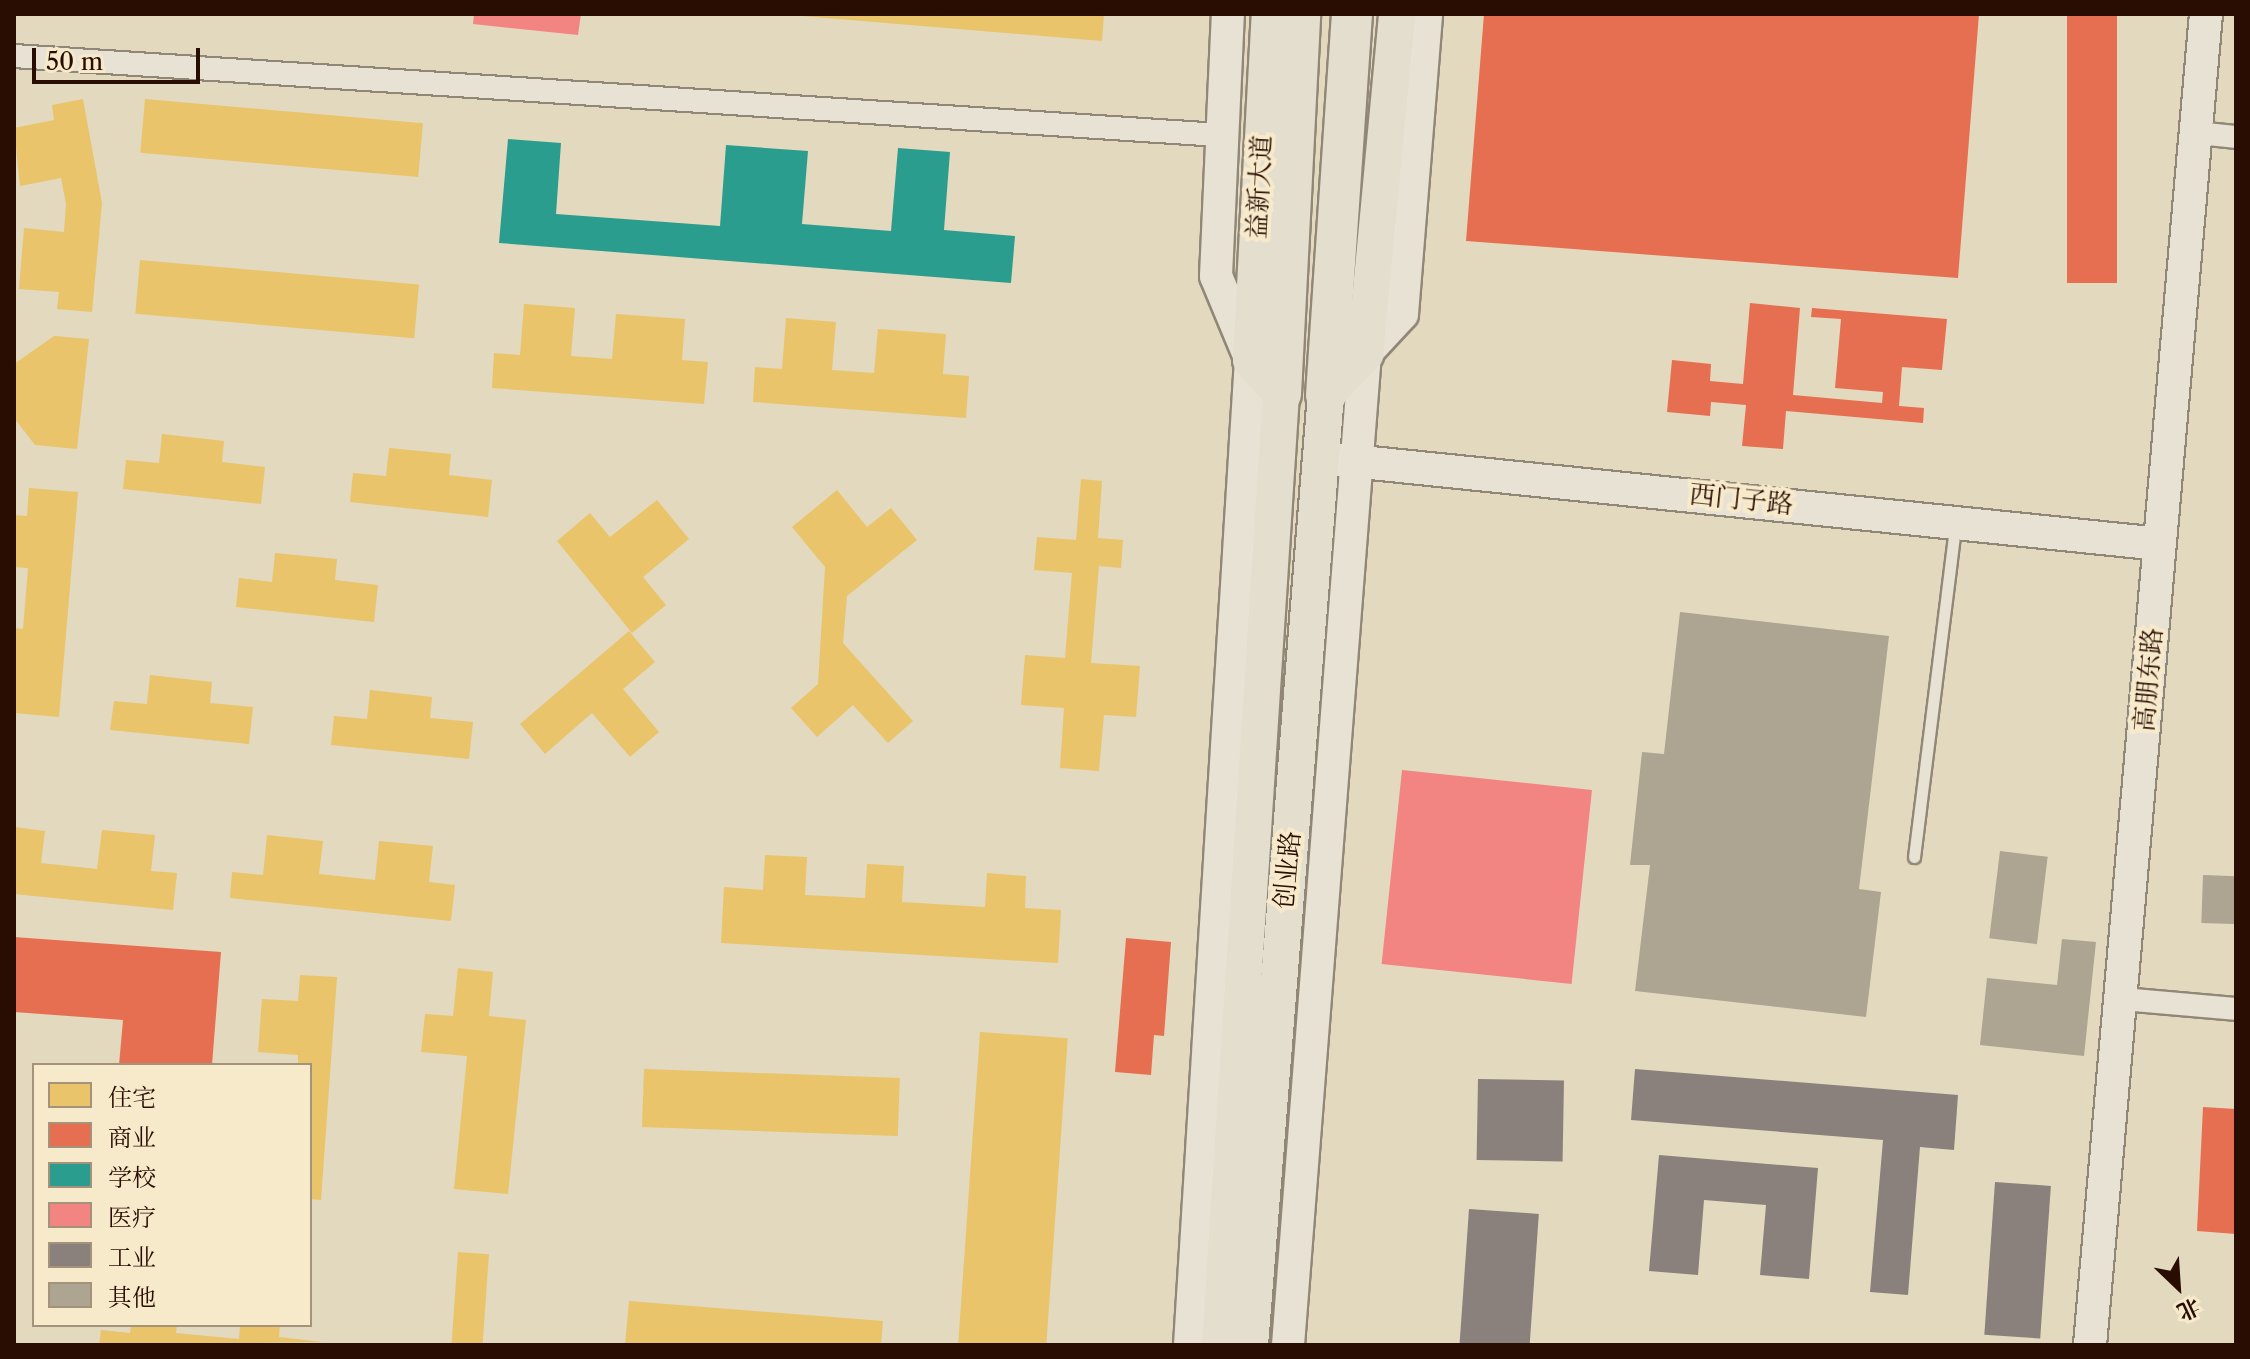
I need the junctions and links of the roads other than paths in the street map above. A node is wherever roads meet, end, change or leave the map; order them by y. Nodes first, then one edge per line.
1 (1228, 14) edge
2 (1270, 14) edge
3 (1300, 14) edge
4 (1352, 14) edge
5 (1397, 14) edge
6 (1426, 14) edge
7 (2206, 14) edge
8 (14, 56) edge
9 (1278, 120) junction
10 (2198, 133) junction
11 (1220, 135) junction
12 (2236, 137) edge
13 (1365, 354) junction
14 (1251, 360) junction
15 (1281, 394) junction
16 (1326, 395) junction
17 (1337, 460) junction
18 (1956, 521) junction
19 (2160, 544) junction
20 (1914, 857) dead end
21 (2122, 999) junction
22 (2236, 1009) edge
23 (1190, 1345) edge
24 (1220, 1345) edge
25 (1250, 1345) edge
26 (1288, 1345) edge
27 (2090, 1345) edge

1 - 11 street
2 - 9 main road, 益新大道
3 - 9 highway
4 - 16 highway
5 - 13 main road
6 - 13 street
7 - 10 street, 高朋东路
8 - 11 street
9 - 14 main road, 益新大道
9 - 15 highway
10 - 12 street
10 - 19 street, 高朋东路
11 - 14 street
13 - 16 main road
13 - 17 street
14 - 15 main road
14 - 23 street
15 - 24 main road, 创业路
16 - 17 main road, 创业路
17 - 18 street, 西门子路
17 - 25 main road, 创业路
17 - 26 street
18 - 19 street, 西门子路
18 - 20 lane
19 - 21 street, 高朋东路
21 - 22 street
21 - 27 street, 高朋东路

